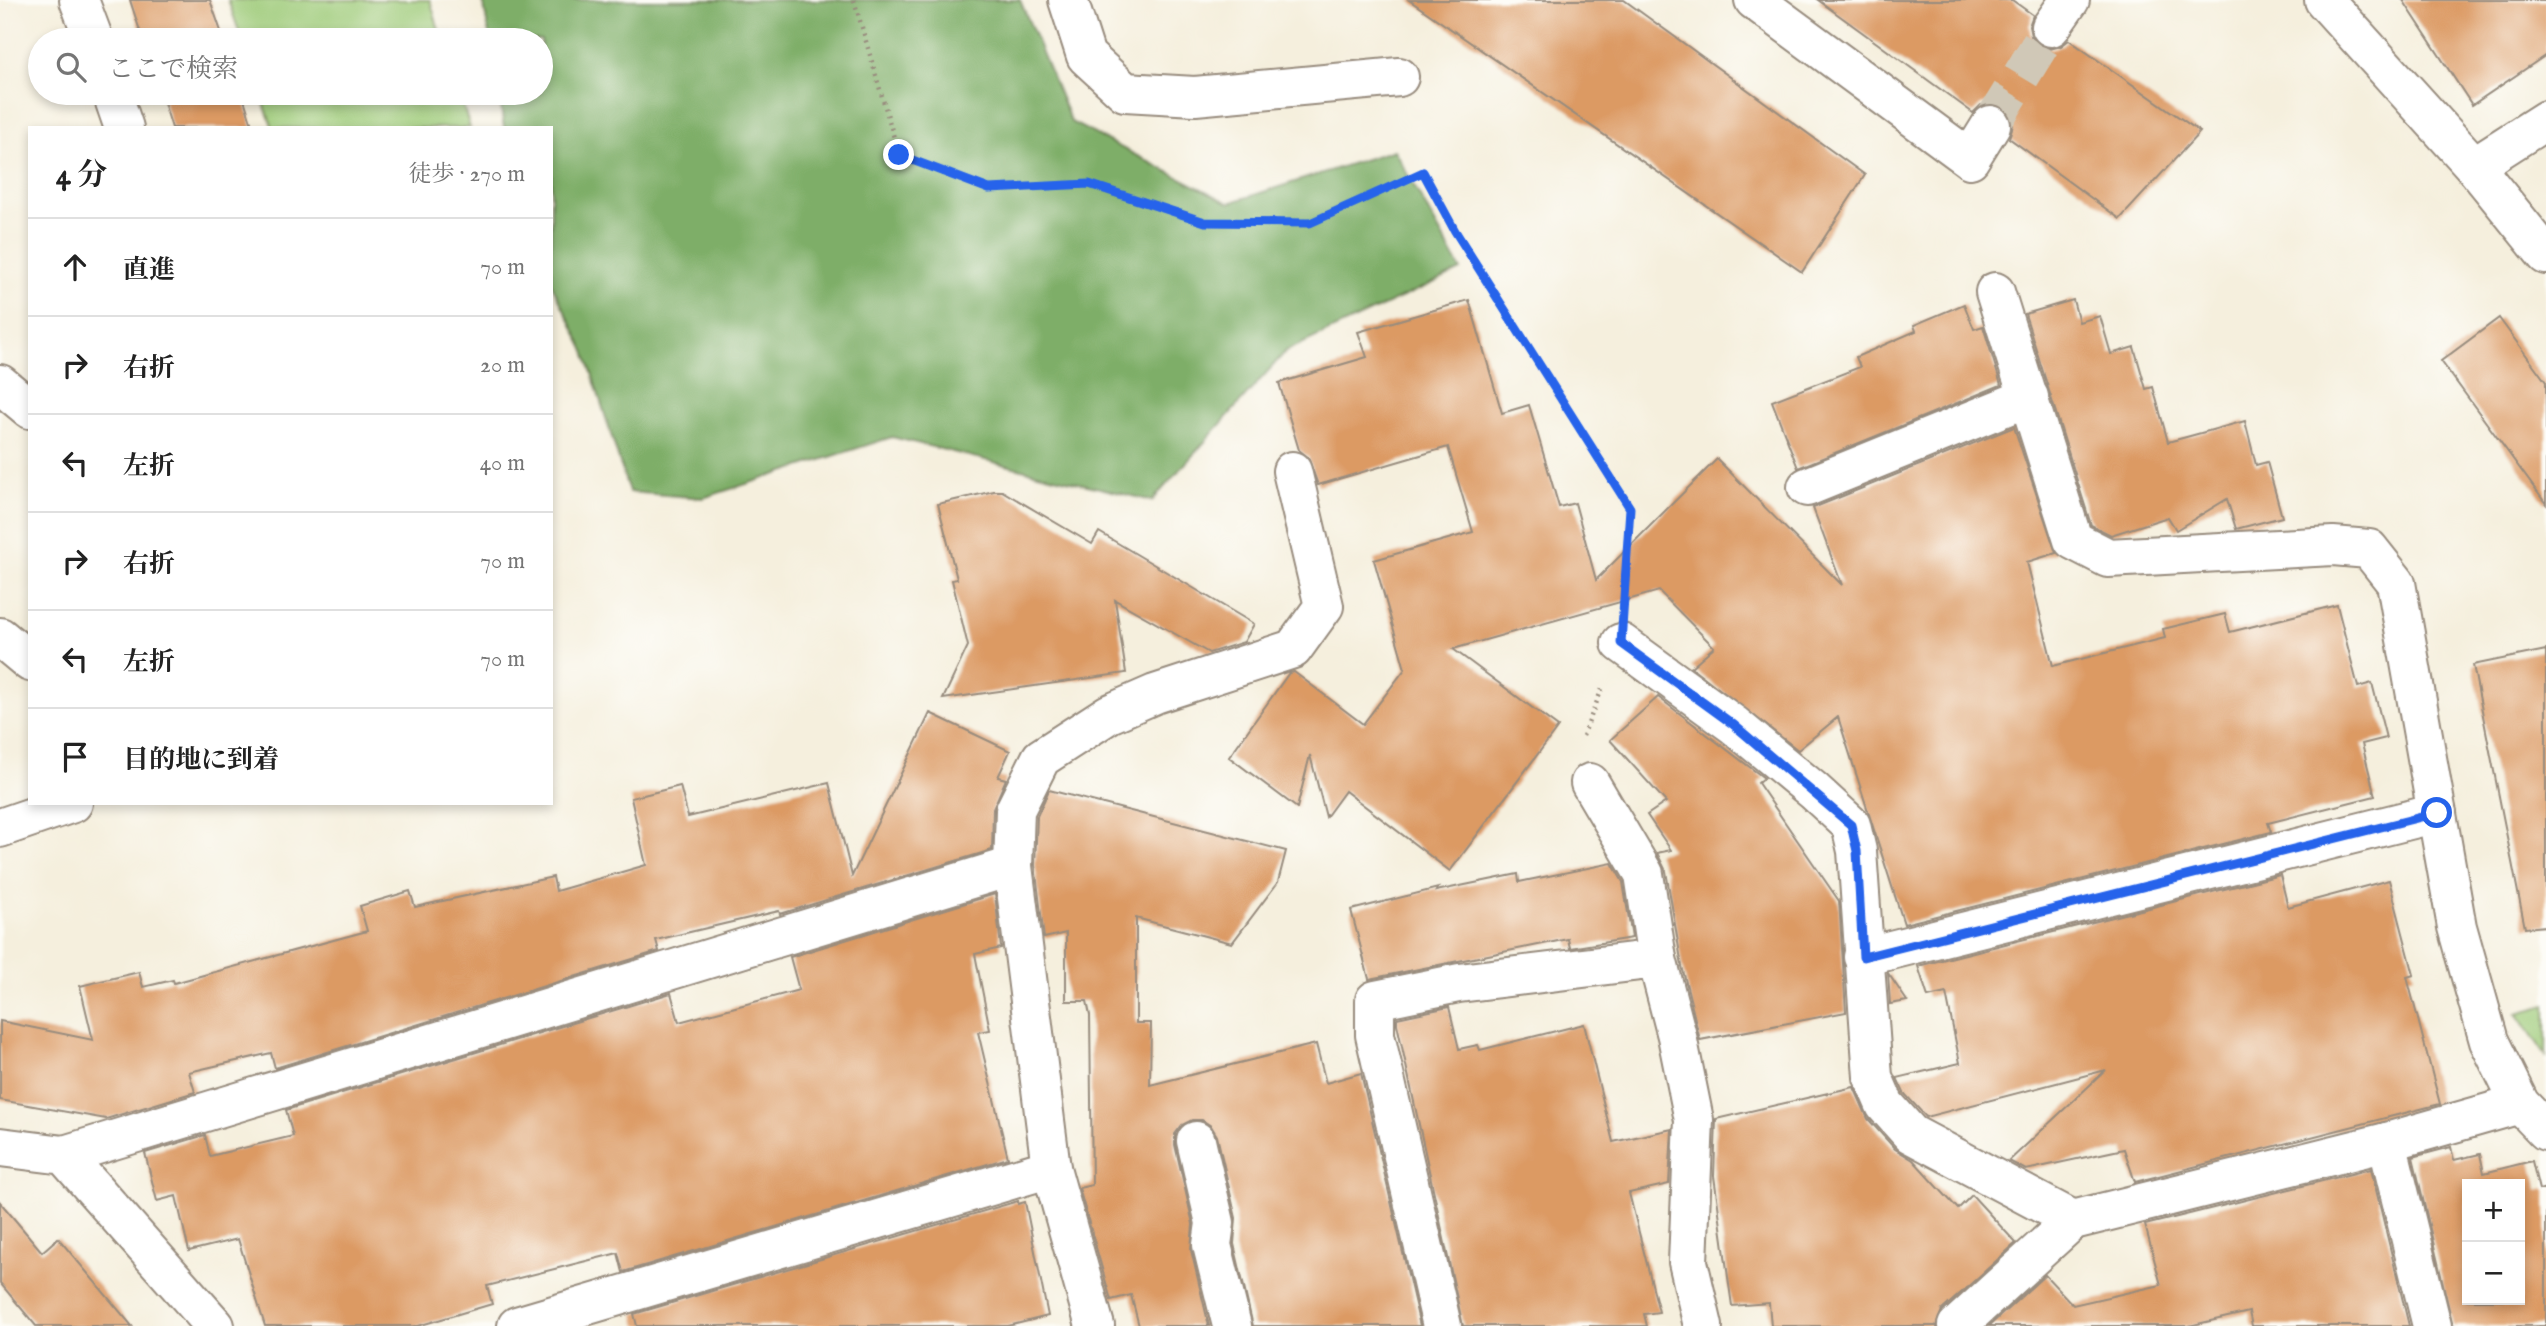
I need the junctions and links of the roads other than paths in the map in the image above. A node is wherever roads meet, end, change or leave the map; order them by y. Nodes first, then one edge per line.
1 (79, 0) edge
2 (1068, 0) edge
3 (1754, 0) edge
4 (2324, 0) edge
5 (90, 28) edge
6 (1399, 77) dead end
7 (116, 105) edge
8 (2546, 120) edge
9 (1991, 125) tunnel mouth
10 (123, 126) edge
11 (2474, 166) junction
12 (2546, 255) edge
13 (1995, 292) dead end
14 (0, 384) edge
15 (2029, 397) junction
16 (28, 407) edge
17 (1292, 471) dead end
18 (1807, 487) dead end
19 (0, 637) edge
20 (1621, 643) road end
21 (28, 660) edge
22 (1590, 783) road end
23 (67, 805) edge
24 (2437, 813) junction
25 (0, 828) edge
26 (1013, 866) junction
27 (1863, 957) junction
28 (1657, 959) junction
29 (2520, 1104) junction
30 (2546, 1131) edge
31 (1196, 1141) dead end
32 (2386, 1142) junction
33 (0, 1147) edge
34 (64, 1155) junction
35 (1051, 1168) junction
36 (2073, 1220) junction
37 (215, 1326) edge
38 (517, 1326) edge
39 (1094, 1326) edge
40 (1232, 1326) edge
41 (1442, 1326) edge
42 (1703, 1326) edge
43 (1957, 1326) edge
44 (2432, 1326) edge

1 - 5 street
2 - 6 street
3 - 9 street
4 - 11 street
7 - 10 street
8 - 11 street
11 - 12 street
13 - 15 street
14 - 16 street
15 - 18 street
15 - 24 street
17 - 26 street
19 - 21 street
20 - 27 street
22 - 28 street
23 - 25 street
24 - 27 street
24 - 29 street
26 - 34 street
26 - 35 street
27 - 36 street
28 - 41 street
28 - 42 street
29 - 30 street
29 - 32 street
31 - 40 street
32 - 36 street
32 - 44 street
33 - 34 street
34 - 37 street
35 - 38 street
35 - 39 street
36 - 43 street

